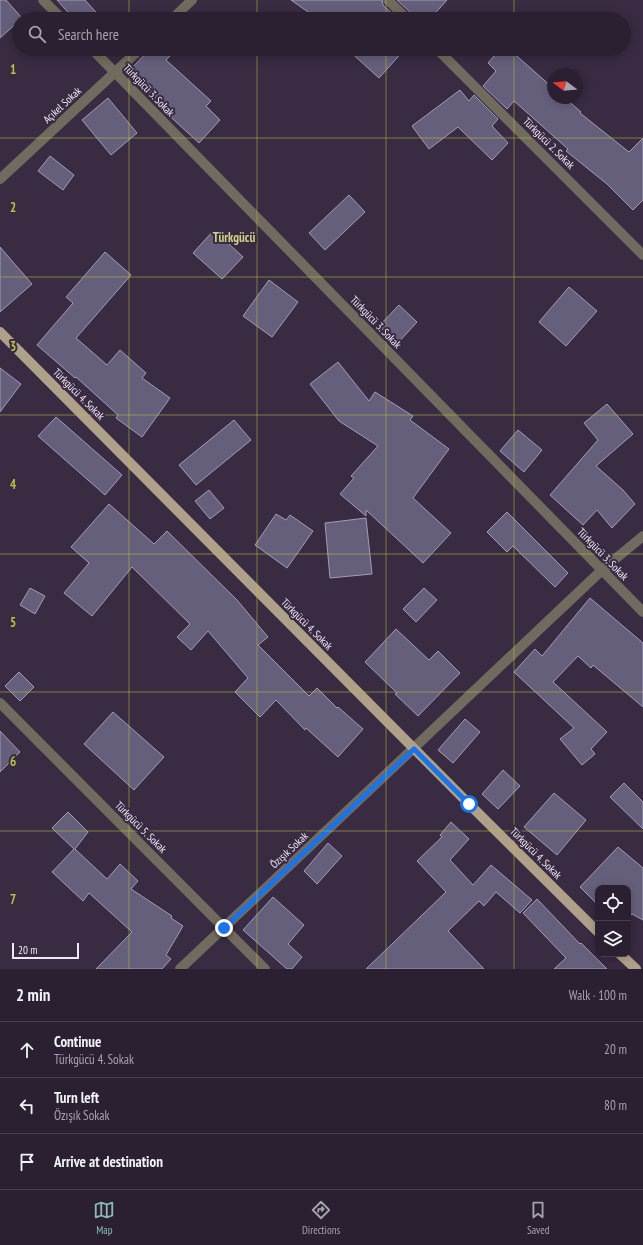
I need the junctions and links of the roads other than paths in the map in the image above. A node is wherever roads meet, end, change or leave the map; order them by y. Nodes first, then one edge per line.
1 (43, 0) edge
2 (192, 0) edge
3 (388, 0) edge
4 (55, 12) edge
5 (179, 12) edge
6 (400, 12) edge
7 (99, 56) edge
8 (132, 56) edge
9 (444, 56) edge
10 (115, 72) junction
11 (0, 179) edge
12 (643, 254) edge
13 (0, 332) edge
14 (643, 536) edge
15 (602, 570) junction
16 (643, 612) edge
17 (0, 703) edge
18 (414, 749) junction
19 (224, 928) junction
20 (595, 929) edge
21 (623, 957) edge
22 (180, 969) edge
23 (265, 969) edge
24 (636, 969) edge

1 - 4 street
2 - 5 street
3 - 6 street
7 - 10 street, Türkgücü 3. Sokak
8 - 10 street, Açıkel Sokak
9 - 12 street, Türkgücü 2. Sokak
10 - 11 street, Açıkel Sokak
10 - 15 street, Türkgücü 3. Sokak
13 - 18 main road, Türkgücü 4. Sokak
14 - 15 street, Özışık Sokak
15 - 16 street, Türkgücü 3. Sokak
15 - 18 street, Özışık Sokak
17 - 19 street, Türkgücü 5. Sokak
18 - 19 street, Özışık Sokak
18 - 20 main road, Türkgücü 4. Sokak
19 - 22 street, Özışık Sokak
19 - 23 street, Türkgücü 5. Sokak
21 - 24 main road

